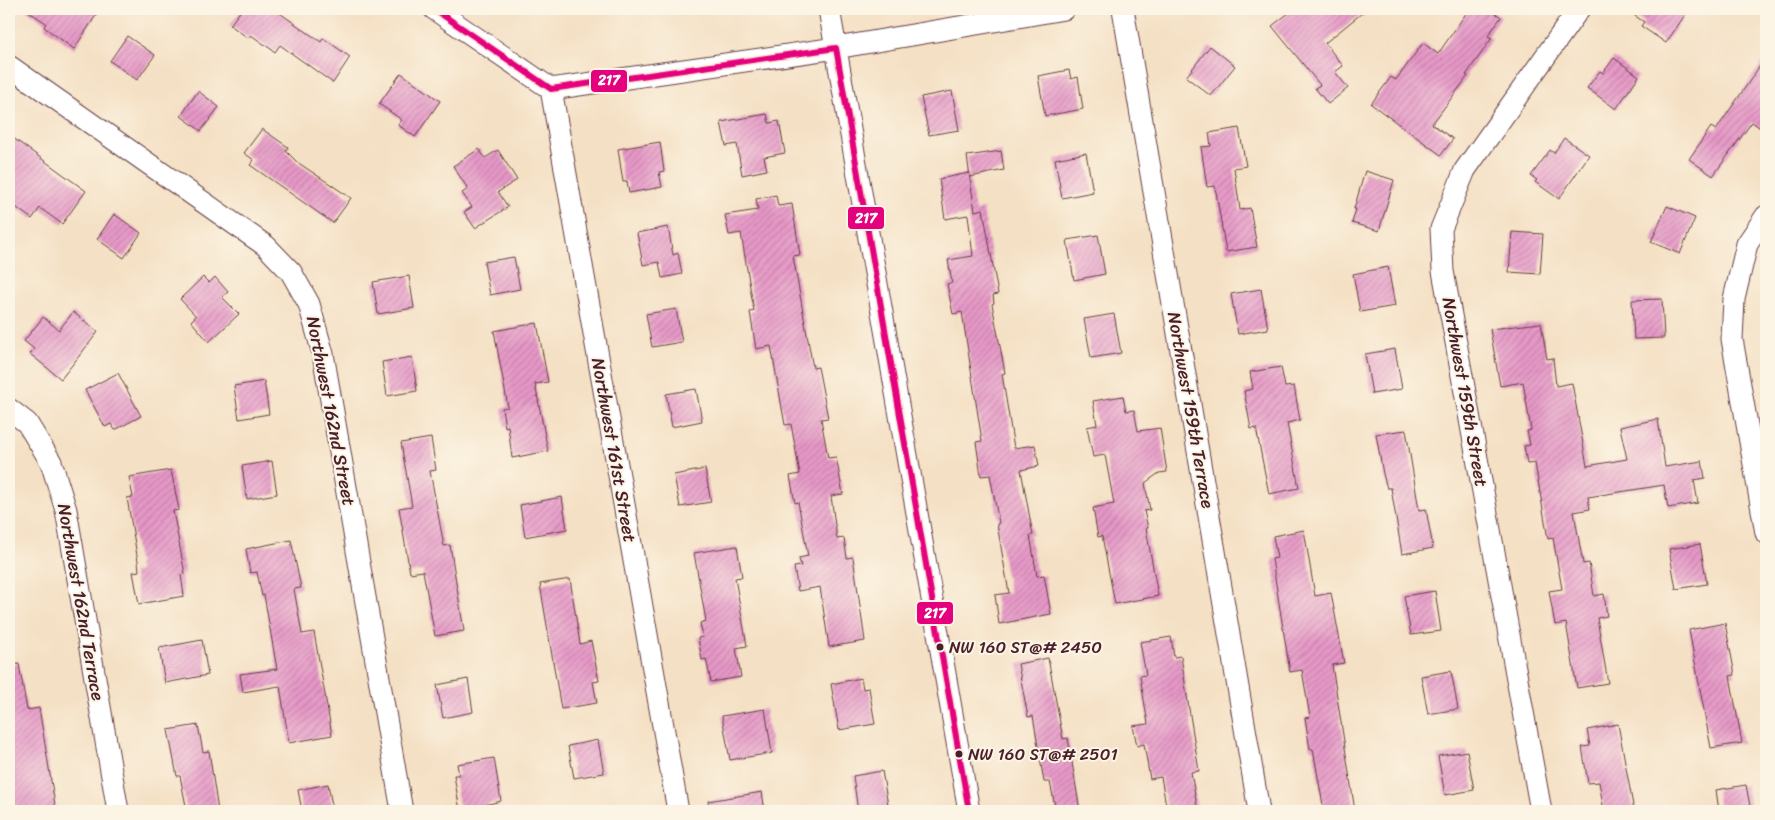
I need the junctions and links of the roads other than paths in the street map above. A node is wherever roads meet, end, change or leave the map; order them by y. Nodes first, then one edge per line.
1 (434, 9) edge
2 (829, 9) edge
3 (1064, 9) edge
4 (1123, 9) edge
5 (1579, 9) edge
6 (836, 48) junction
7 (9, 66) edge
8 (551, 89) junction
9 (1766, 216) edge
10 (9, 409) edge
11 (1766, 533) edge
12 (118, 811) edge
13 (402, 811) edge
14 (678, 811) edge
15 (968, 811) edge
16 (1259, 811) edge
17 (1541, 811) edge

1 - 8 street
2 - 6 street
3 - 6 street
4 - 16 street, Northwest 159th Terrace
5 - 17 street, Northwest 159th Street
6 - 8 street
6 - 15 street
7 - 13 street, Northwest 162nd Street
8 - 14 street, Northwest 161st Street
9 - 11 street
10 - 12 street, Northwest 162nd Terrace

